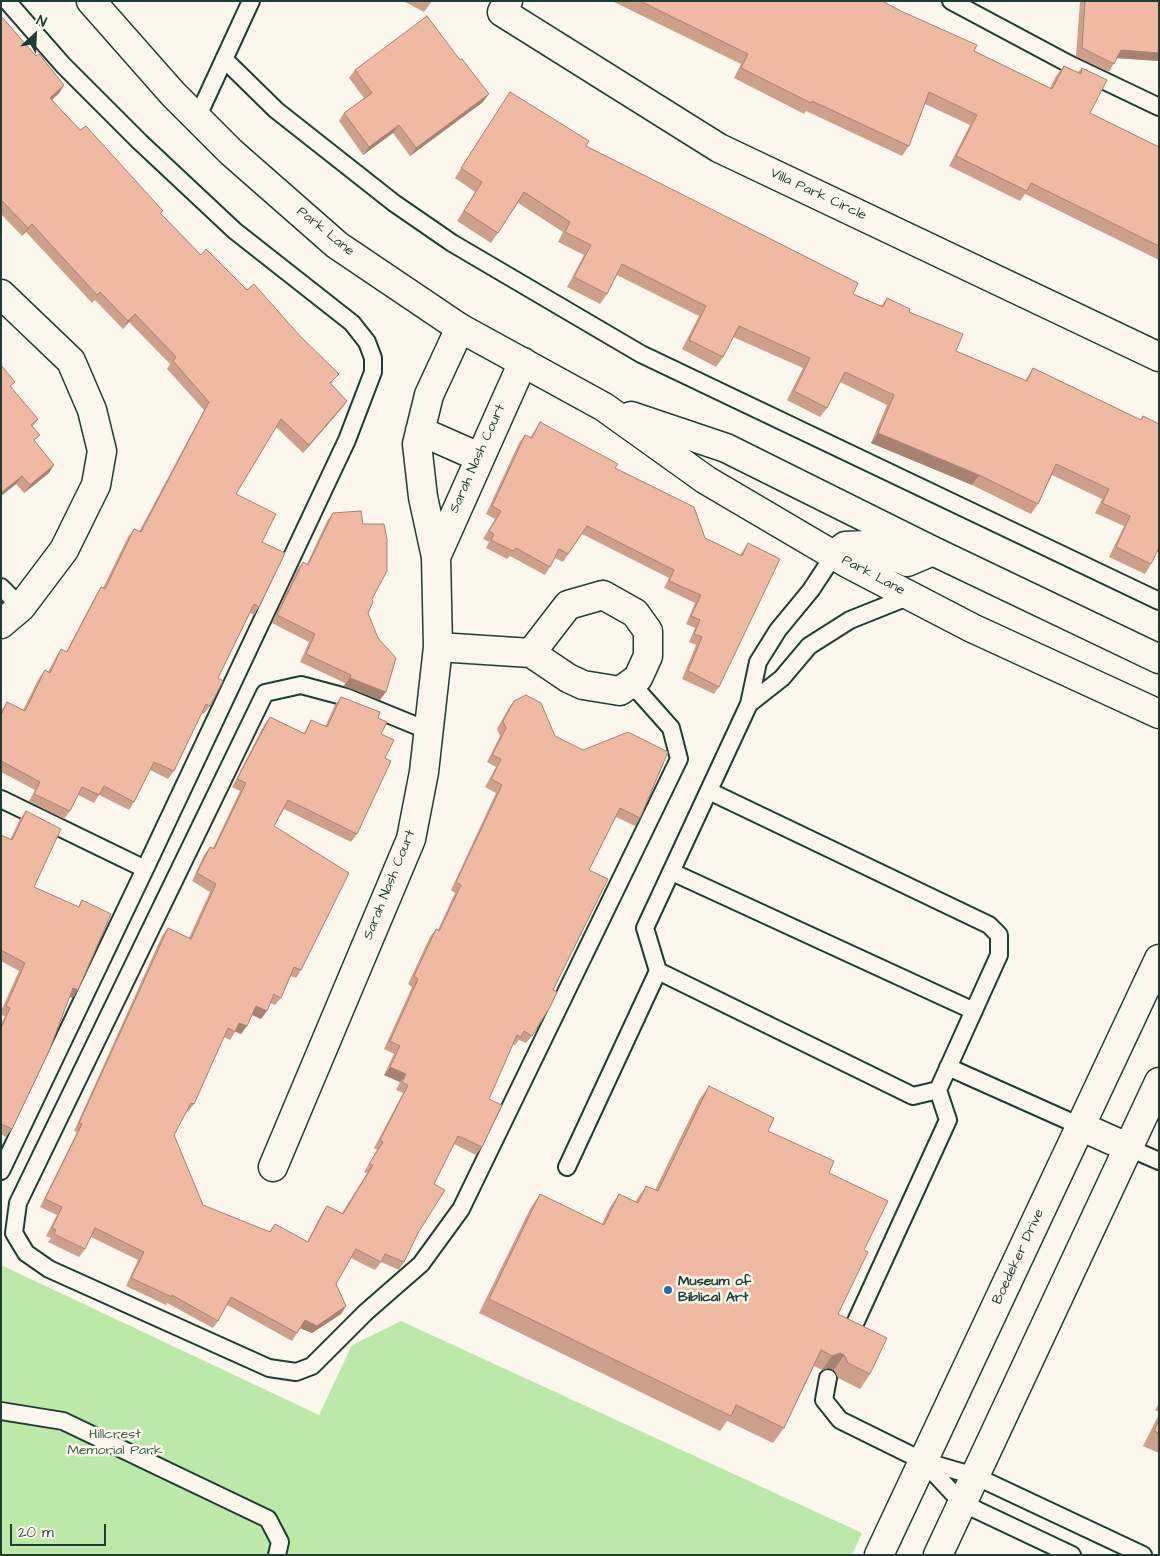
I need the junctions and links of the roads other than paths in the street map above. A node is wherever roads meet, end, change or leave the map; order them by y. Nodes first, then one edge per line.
1 (7, 1) edge
2 (91, 1) edge
3 (251, 1) edge
4 (508, 1) edge
5 (951, 1) edge
6 (224, 59) junction
7 (1159, 107) edge
8 (197, 118) junction
9 (1, 294) edge
10 (460, 328) junction
11 (1159, 357) edge
12 (523, 362) junction
13 (604, 406) junction
14 (420, 431) junction
15 (479, 458) junction
16 (933, 551) junction
17 (834, 555) junction
18 (436, 557) junction
19 (1, 587) edge
20 (910, 596) junction
21 (1159, 601) edge
22 (11, 616) edge
23 (438, 647) junction
24 (531, 653) junction
25 (1159, 660) edge
26 (630, 683) junction
27 (749, 704) junction
28 (1159, 714) edge
29 (429, 731) junction
30 (709, 791) junction
31 (1, 799) edge
32 (145, 869) junction
33 (672, 872) junction
34 (1159, 959) edge
35 (658, 971) junction
36 (974, 1011) junction
37 (948, 1067) junction
38 (1159, 1082) edge
39 (938, 1090) junction
40 (1080, 1126) junction
41 (1129, 1148) junction
42 (1159, 1162) edge
43 (273, 1166) dead end
44 (567, 1167) dead end
45 (1, 1170) edge
46 (852, 1330) edge
47 (828, 1378) edge
48 (1, 1411) edge
49 (923, 1461) junction
50 (975, 1476) junction
51 (962, 1504) junction
52 (277, 1555) edge
53 (879, 1555) edge
54 (938, 1555) edge
55 (1072, 1555) edge
56 (1143, 1555) edge

1 - 32 lane
2 - 8 street, Park Lane
3 - 6 lane
4 - 11 street, Villa Park Circle
5 - 7 lane
6 - 8 lane
6 - 21 lane
8 - 10 street, Park Lane
9 - 22 street
10 - 12 street, Park Lane
10 - 14 street, Sarah Nash Court
12 - 13 street, Park Lane
12 - 15 street, Sarah Nash Court
13 - 16 street, Park Lane
13 - 17 street, Park Lane
14 - 15 street
14 - 18 street, Sarah Nash Court
15 - 18 street, Sarah Nash Court
16 - 17 street
16 - 25 street, Park Lane
17 - 20 street, Park Lane
17 - 27 lane
18 - 23 street, Sarah Nash Court
19 - 22 lane
20 - 27 lane
20 - 28 street, Park Lane
23 - 24 street
23 - 29 street, Sarah Nash Court
24 - 26 street
24 - 26 street
26 - 29 lane
27 - 30 lane
29 - 43 street, Sarah Nash Court
30 - 33 lane
30 - 36 lane
31 - 32 lane
32 - 45 lane
33 - 35 lane
33 - 36 lane
34 - 40 street, Boedeker Drive
35 - 39 lane
35 - 44 lane
36 - 37 lane
37 - 39 lane
37 - 40 lane
38 - 41 street
39 - 46 lane
40 - 41 street
40 - 49 street, Boedeker Drive
41 - 42 lane
41 - 50 street
47 - 49 lane
48 - 52 lane
49 - 50 lane
49 - 51 lane
49 - 53 street, Boedeker Drive
50 - 51 street
50 - 56 lane
51 - 54 street
51 - 55 lane

